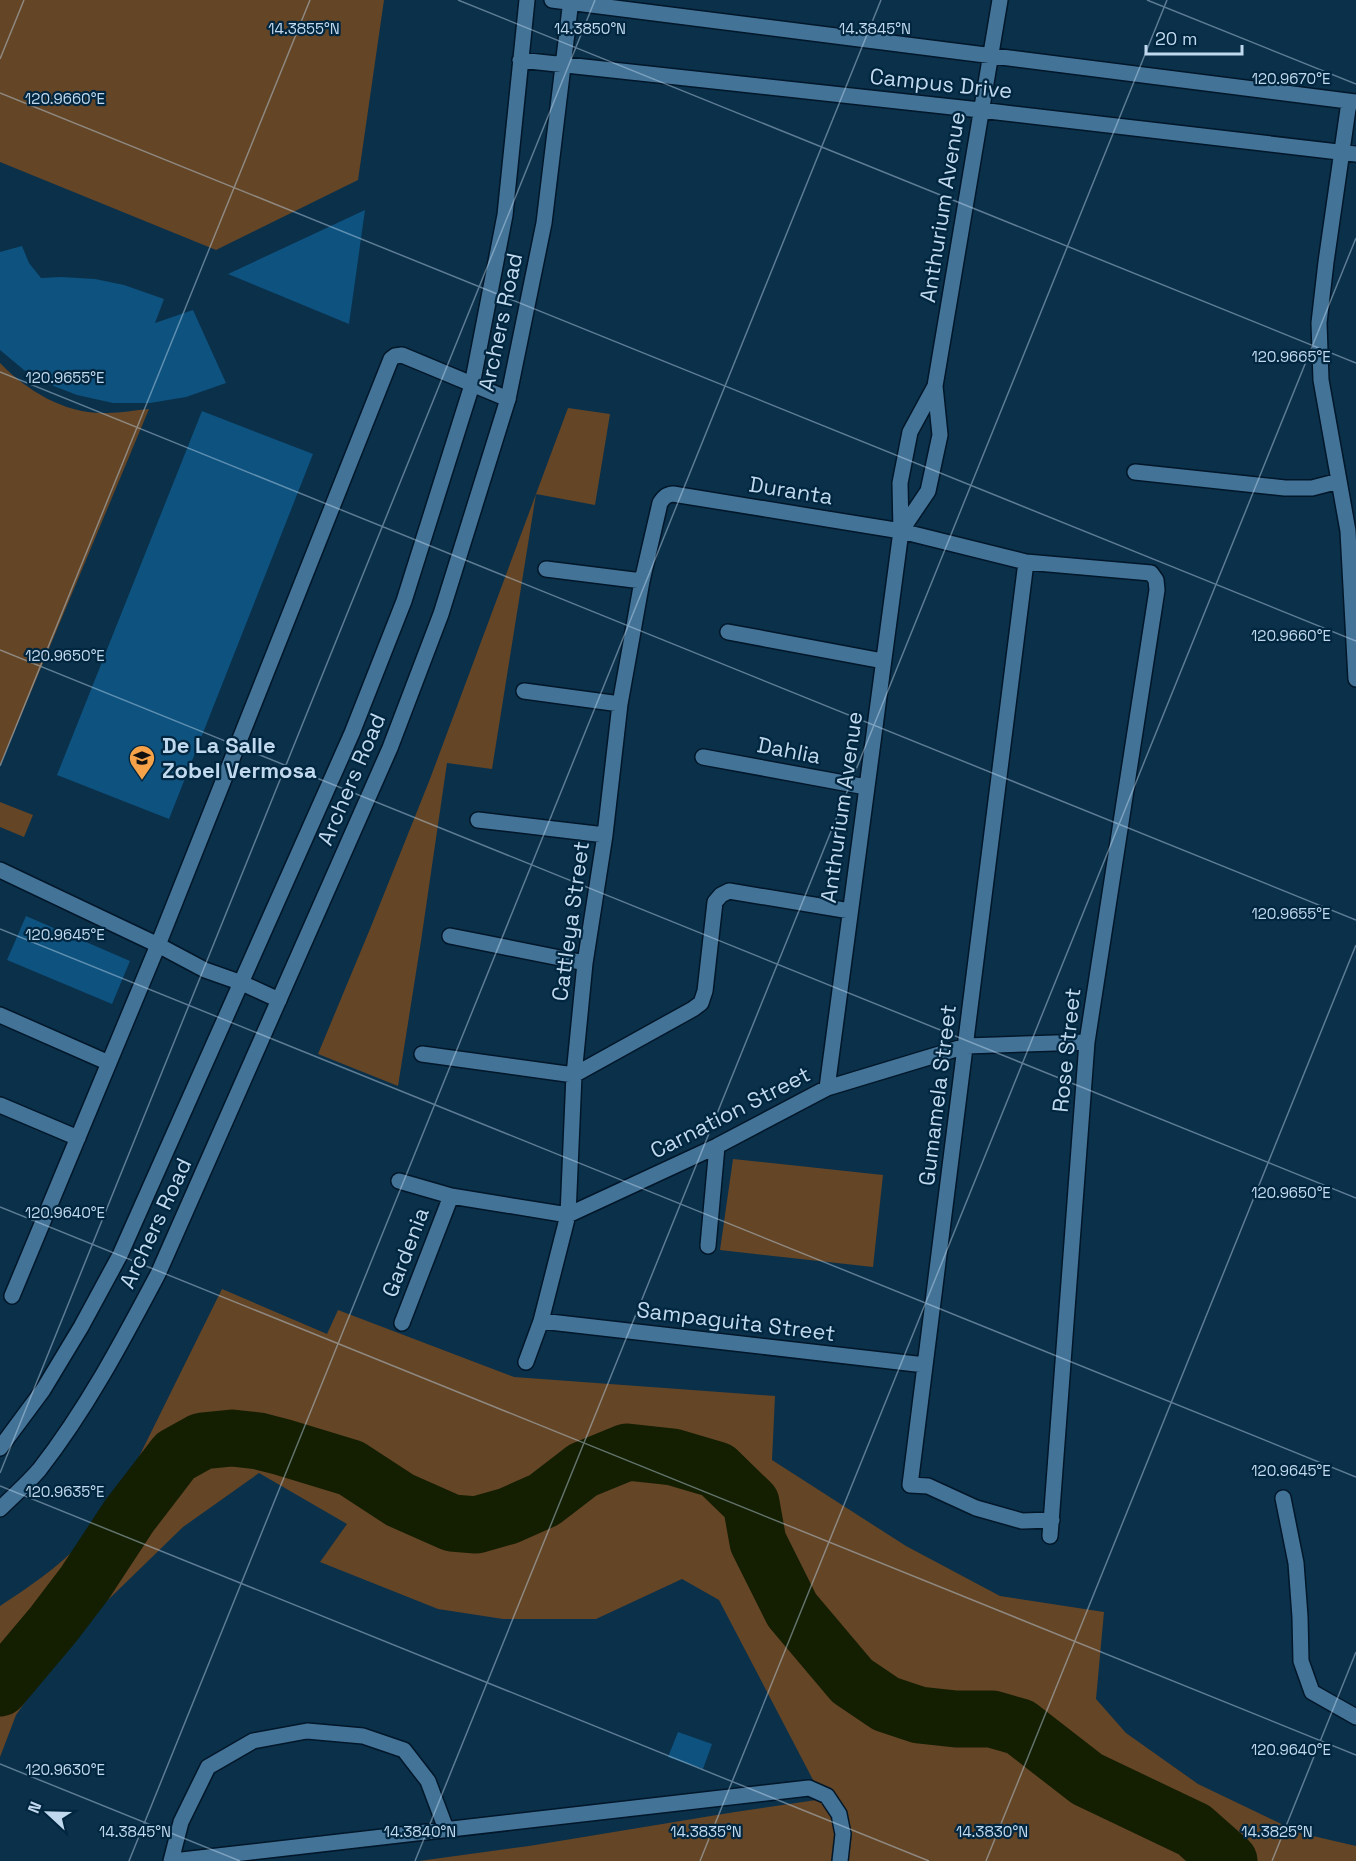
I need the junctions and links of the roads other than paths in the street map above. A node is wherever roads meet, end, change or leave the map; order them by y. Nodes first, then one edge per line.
1 (527, 0) edge
2 (552, 0) edge
3 (1000, 0) edge
4 (570, 1) edge
5 (989, 57) junction
6 (520, 60) junction
7 (563, 64) junction
8 (1353, 102) edge
9 (980, 110) junction
10 (1349, 153) edge
11 (472, 385) junction
12 (935, 386) junction
13 (508, 399) junction
14 (1135, 472) dead end
15 (1339, 481) junction
16 (673, 494) joint
17 (901, 531) junction
18 (1026, 562) junction
19 (546, 568) dead end
20 (1151, 573) joint
21 (642, 581) junction
22 (728, 632) dead end
23 (883, 661) junction
24 (1356, 679) edge
25 (524, 691) dead end
26 (620, 704) junction
27 (703, 757) dead end
28 (866, 787) junction
29 (478, 820) dead end
30 (605, 835) junction
31 (0, 870) edge
32 (850, 911) junction
33 (450, 936) dead end
34 (158, 945) junction
35 (585, 963) junction
36 (242, 983) junction
37 (279, 1000) junction
38 (0, 1015) edge
39 (1087, 1041) junction
40 (966, 1047) junction
41 (422, 1054) dead end
42 (109, 1063) junction
43 (574, 1075) junction
44 (826, 1088) junction
45 (0, 1105) edge
46 (78, 1138) junction
47 (717, 1146) junction
48 (399, 1181) dead end
49 (451, 1196) junction
50 (568, 1215) junction
51 (708, 1246) dead end
52 (12, 1296) dead end
53 (541, 1321) junction
54 (402, 1323) dead end
55 (526, 1362) dead end
56 (925, 1365) junction
57 (0, 1448) edge
58 (1283, 1498) dead end
59 (0, 1509) edge
60 (1053, 1520) junction
61 (1050, 1536) dead end
62 (1356, 1717) edge
63 (446, 1829) junction
64 (172, 1861) edge
65 (840, 1861) edge

1 - 6 street, Archers Road
2 - 4 street, Campus Drive
3 - 5 street, Anthurium Avenue
4 - 5 street, Campus Drive
4 - 7 street, Archers Road
5 - 8 street, Campus Drive
5 - 9 street, Anthurium Avenue
6 - 7 street, Campus Drive
6 - 11 street, Archers Road
7 - 9 street, Campus Drive
7 - 13 street, Archers Road
8 - 10 street
9 - 10 street, Campus Drive
9 - 12 street, Anthurium Avenue
10 - 15 street
11 - 13 street
11 - 34 street
11 - 36 street, Archers Road
12 - 17 street, Anthurium Avenue
12 - 17 street, Anthurium Avenue
13 - 37 street, Archers Road
14 - 15 street
15 - 24 street
16 - 17 street, Duranta
16 - 21 street, Cattleya Street
17 - 18 street, Duranta
17 - 23 street, Anthurium Avenue
18 - 20 street, Duranta
18 - 40 street, Gumamela Street
19 - 21 street
20 - 39 street, Rose Street
21 - 26 street, Cattleya Street
22 - 23 street
23 - 28 street, Anthurium Avenue
25 - 26 street
26 - 30 street, Cattleya Street
27 - 28 street, Dahlia
28 - 32 street, Anthurium Avenue
29 - 30 street
30 - 35 street, Cattleya Street
31 - 34 street
32 - 43 street
32 - 44 street, Anthurium Avenue
33 - 35 street
34 - 36 street
34 - 42 street
35 - 43 street, Cattleya Street
36 - 37 street
36 - 57 street, Archers Road
37 - 59 street, Archers Road
38 - 42 street
39 - 40 street, Carnation Street
39 - 60 street, Rose Street
40 - 44 street, Carnation Street
40 - 56 street, Gumamela Street
41 - 43 street
42 - 46 street
43 - 50 street, Cattleya Street
44 - 47 street, Carnation Street
45 - 46 street
46 - 52 street
47 - 50 street, Carnation Street
47 - 51 street
48 - 49 street
49 - 50 street
49 - 54 street, Gardenia
50 - 53 street, Cattleya Street
53 - 55 street, Cattleya Street
53 - 56 street, Sampaguita Street
56 - 60 street, Gumamela Street
58 - 62 street
60 - 61 street, Rose Street
63 - 64 street
63 - 64 street
63 - 65 street

